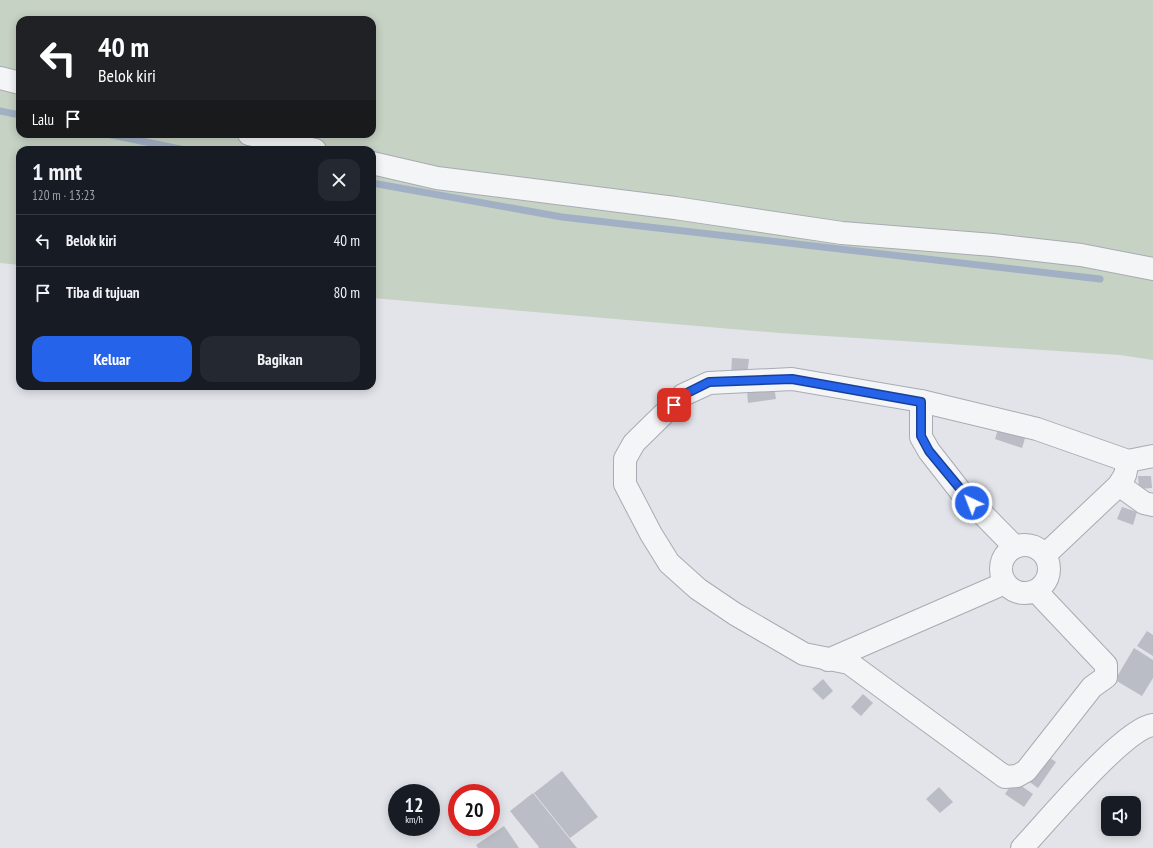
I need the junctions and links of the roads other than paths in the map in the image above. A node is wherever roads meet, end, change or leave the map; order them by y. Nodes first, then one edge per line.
1 (0, 78) edge
2 (16, 82) edge
3 (266, 138) edge
4 (299, 146) edge
5 (376, 164) edge
6 (1153, 269) edge
7 (921, 402) junction
8 (1153, 456) edge
9 (1128, 461) junction
10 (1120, 485) junction
11 (1153, 505) edge
12 (1015, 547) junction
13 (1045, 555) junction
14 (1005, 584) junction
15 (1036, 591) junction
16 (828, 660) junction
17 (1153, 725) edge
18 (1022, 848) edge

1 - 2 street
3 - 4 street
5 - 6 street
7 - 9 street
7 - 12 street
7 - 16 street
8 - 9 street
9 - 10 street
10 - 11 street
10 - 13 street
12 - 13 street
12 - 14 street
13 - 15 street
14 - 15 street
14 - 16 street
15 - 16 street
17 - 18 street

